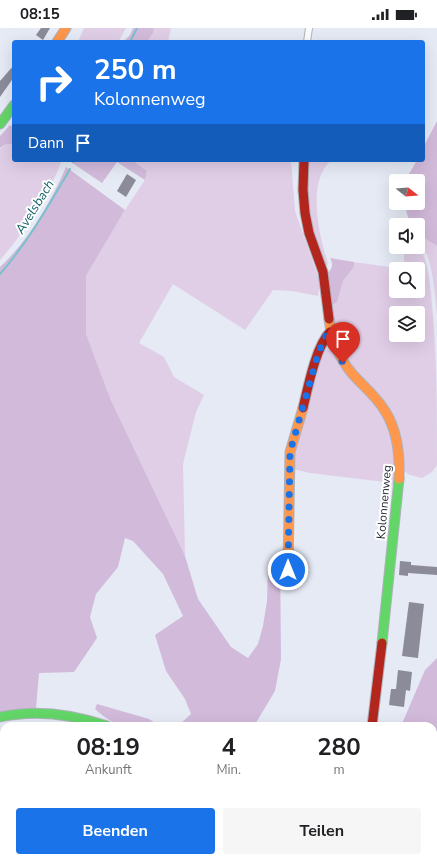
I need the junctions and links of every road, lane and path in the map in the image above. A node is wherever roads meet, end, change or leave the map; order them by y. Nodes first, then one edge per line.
1 (66, 28) edge
2 (309, 28) edge
3 (58, 40) edge
4 (307, 40) edge
5 (12, 108) edge
6 (0, 124) edge
7 (304, 162) edge
8 (330, 332) junction
9 (288, 570) dead end
10 (0, 717) edge
11 (95, 722) edge
12 (372, 722) edge

1 - 3 street
2 - 4 street
5 - 6 street
7 - 8 street, Kolonnenweg
8 - 9 street
8 - 12 street, Kolonnenweg
10 - 11 street

